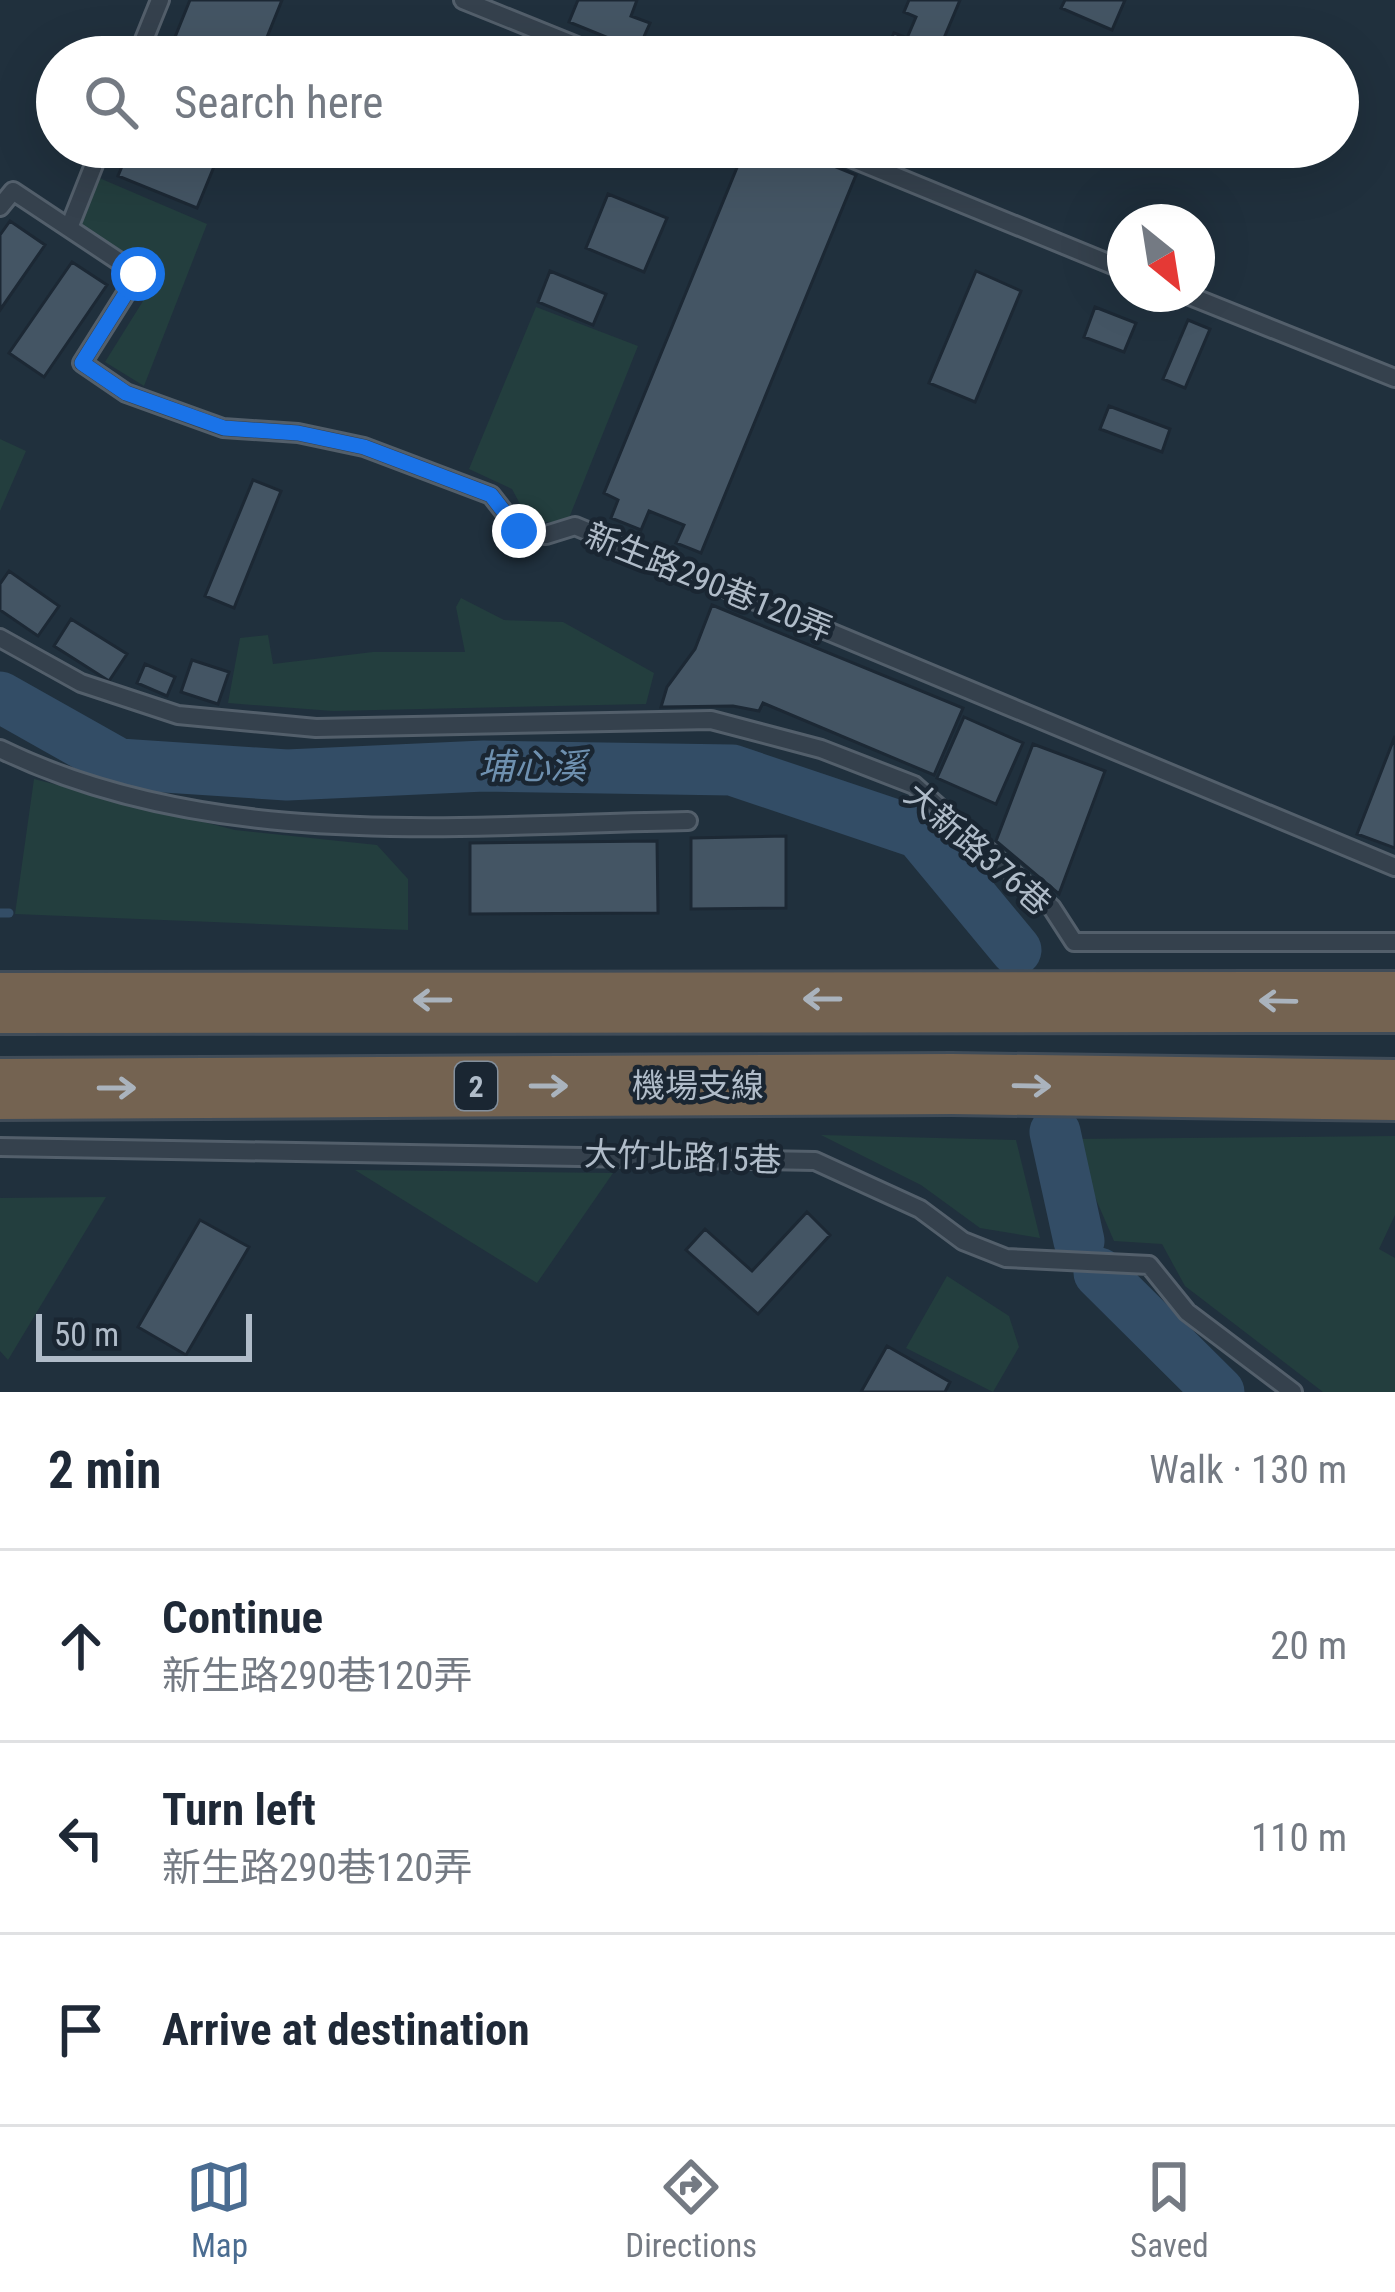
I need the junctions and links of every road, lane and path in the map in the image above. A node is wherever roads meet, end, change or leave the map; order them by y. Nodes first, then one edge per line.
1 (160, 0) edge
2 (464, 0) edge
3 (145, 36) edge
4 (552, 36) edge
5 (93, 168) edge
6 (875, 168) edge
7 (0, 207) edge
8 (69, 228) junction
9 (1107, 263) edge
10 (1215, 306) edge
11 (1395, 378) edge
12 (0, 638) edge
13 (0, 749) edge
14 (688, 821) dead end
15 (1395, 867) edge
16 (1395, 943) edge
17 (1395, 1002) edge
18 (0, 1003) edge
19 (0, 1089) edge
20 (1395, 1090) edge
21 (0, 1147) edge
22 (1292, 1392) edge

1 - 3 lane
2 - 4 lane
5 - 8 lane
6 - 9 lane
7 - 8 lane, 新生路290巷120弄
8 - 15 lane, 新生路290巷120弄
10 - 11 lane
12 - 16 lane, 大新路376巷
13 - 14 lane
17 -> 18 highway
19 -> 20 highway, 機場支線 / 2
21 - 22 lane, 大竹北路15巷

